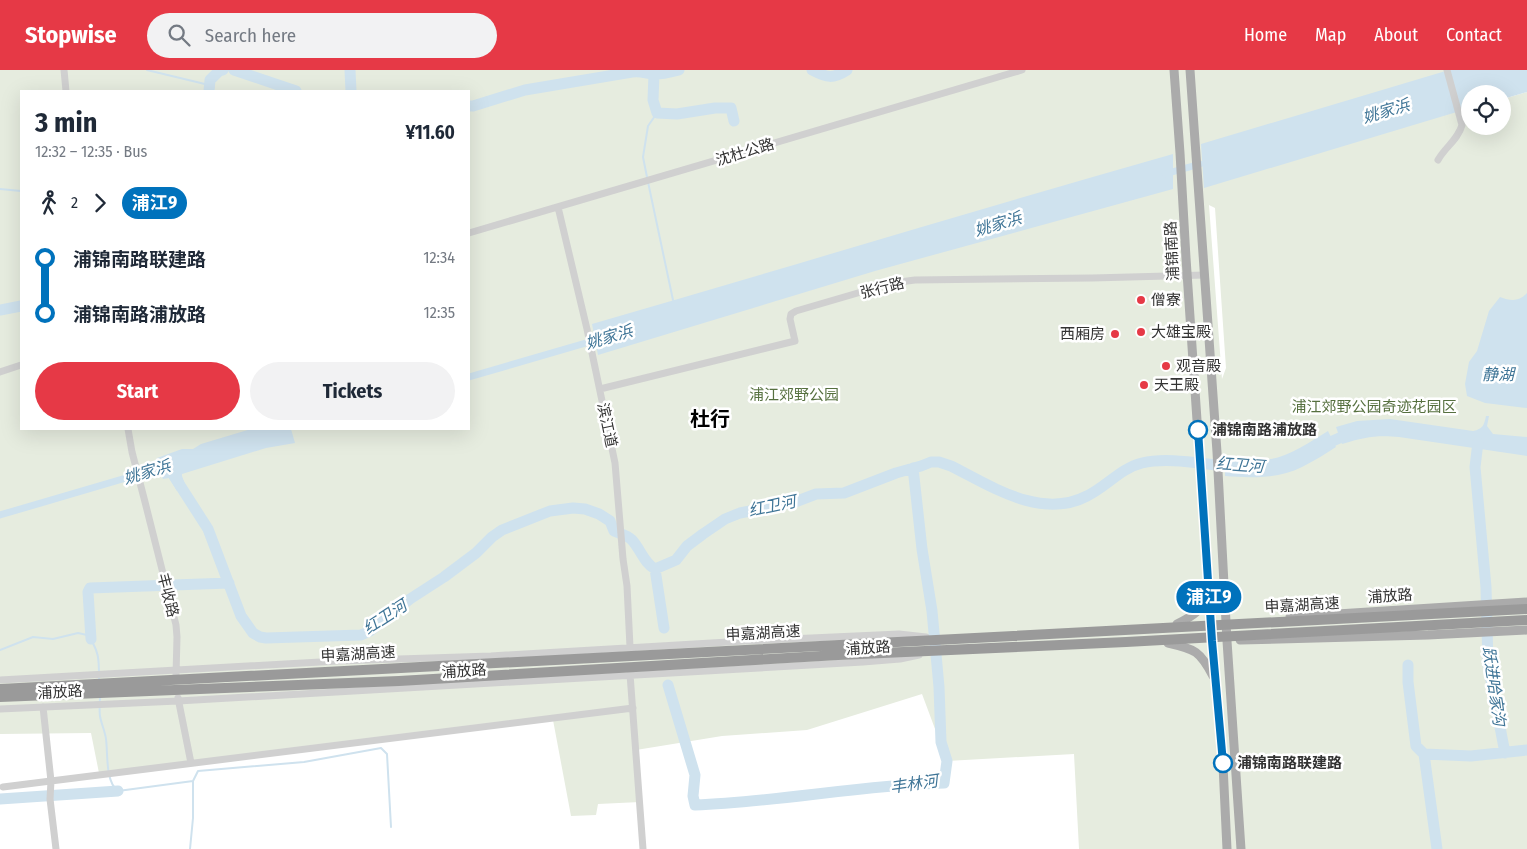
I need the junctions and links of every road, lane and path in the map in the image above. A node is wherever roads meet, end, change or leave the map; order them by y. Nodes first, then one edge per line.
1 (64, 70) edge
2 (1022, 70) edge
3 (1174, 70) edge
4 (1190, 70) edge
5 (1447, 70) edge
6 (66, 90) edge
7 (1438, 160) dead end
8 (558, 207) junction
9 (470, 233) edge
10 (1187, 275) junction
11 (1205, 275) junction
12 (20, 365) edge
13 (0, 372) edge
14 (600, 390) junction
15 (128, 430) edge
16 (1208, 588) junction
17 (1527, 602) edge
18 (1527, 609) edge
19 (1527, 620) edge
20 (1226, 621) junction
21 (1210, 622) junction
22 (1177, 624) junction
23 (1527, 630) edge
24 (928, 637) junction
25 (1212, 641) junction
26 (1227, 641) junction
27 (1168, 643) junction
28 (630, 647) junction
29 (931, 653) junction
30 (175, 670) junction
31 (630, 674) junction
32 (184, 676) dead end
33 (165, 677) dead end
34 (0, 680) edge
35 (1215, 682) junction
36 (0, 687) edge
37 (185, 691) dead end
38 (167, 692) dead end
39 (0, 699) edge
40 (178, 700) junction
41 (43, 707) junction
42 (633, 708) junction
43 (0, 709) edge
44 (191, 764) junction
45 (51, 784) junction
46 (3, 787) dead end
47 (56, 849) edge
48 (643, 849) edge
49 (1227, 849) edge
50 (1241, 849) edge

1 - 6 street
2 - 8 street, 沈杜公路
3 - 10 main road, 浦锦南路
4 - 11 main road
5 - 7 street
8 - 9 street, 沈杜公路
8 - 14 street, 滨江道
10 - 11 street, 张行路
10 - 14 street, 张行路
10 - 16 main road, 浦锦南路
11 - 20 main road
12 - 13 street
14 - 28 street, 滨江道
15 - 30 street, 丰收路
16 - 21 main road, 浦锦南路
16 - 22 main road
17 - 20 main road, 浦放路
18 - 36 highway, 申嘉湖高速, bridge
19 - 39 highway, 申嘉湖高速, bridge
20 - 21 main road, 浦放路
20 - 26 main road
21 - 22 main road, 浦放路
21 - 25 main road, 浦锦南路
22 - 24 main road, 浦放路, bridge
23 - 26 main road, 浦放路
24 - 28 street, 浦放路
24 - 32 main road, 浦放路, bridge
25 - 26 main road, 浦放路
25 - 27 main road, 浦放路
25 - 35 main road, 浦锦南路
26 - 50 main road
27 - 29 main road, 浦放路, bridge
27 - 35 main road
28 - 30 street, 浦放路
29 - 31 street, 浦放路
29 - 37 main road, 浦放路, bridge
30 - 34 street, 浦放路
30 - 40 street, 丰收路
31 - 40 street, 浦放路
31 - 42 street
33 - 36 main road, 浦放路, bridge
35 - 49 main road, 浦锦南路
38 - 39 main road, 浦放路, bridge
40 - 41 street, 浦放路
40 - 44 street, 丰收路
41 - 43 street, 浦放路
41 - 45 street
42 - 44 street
42 - 48 street
44 - 45 street
45 - 46 street
45 - 47 street

